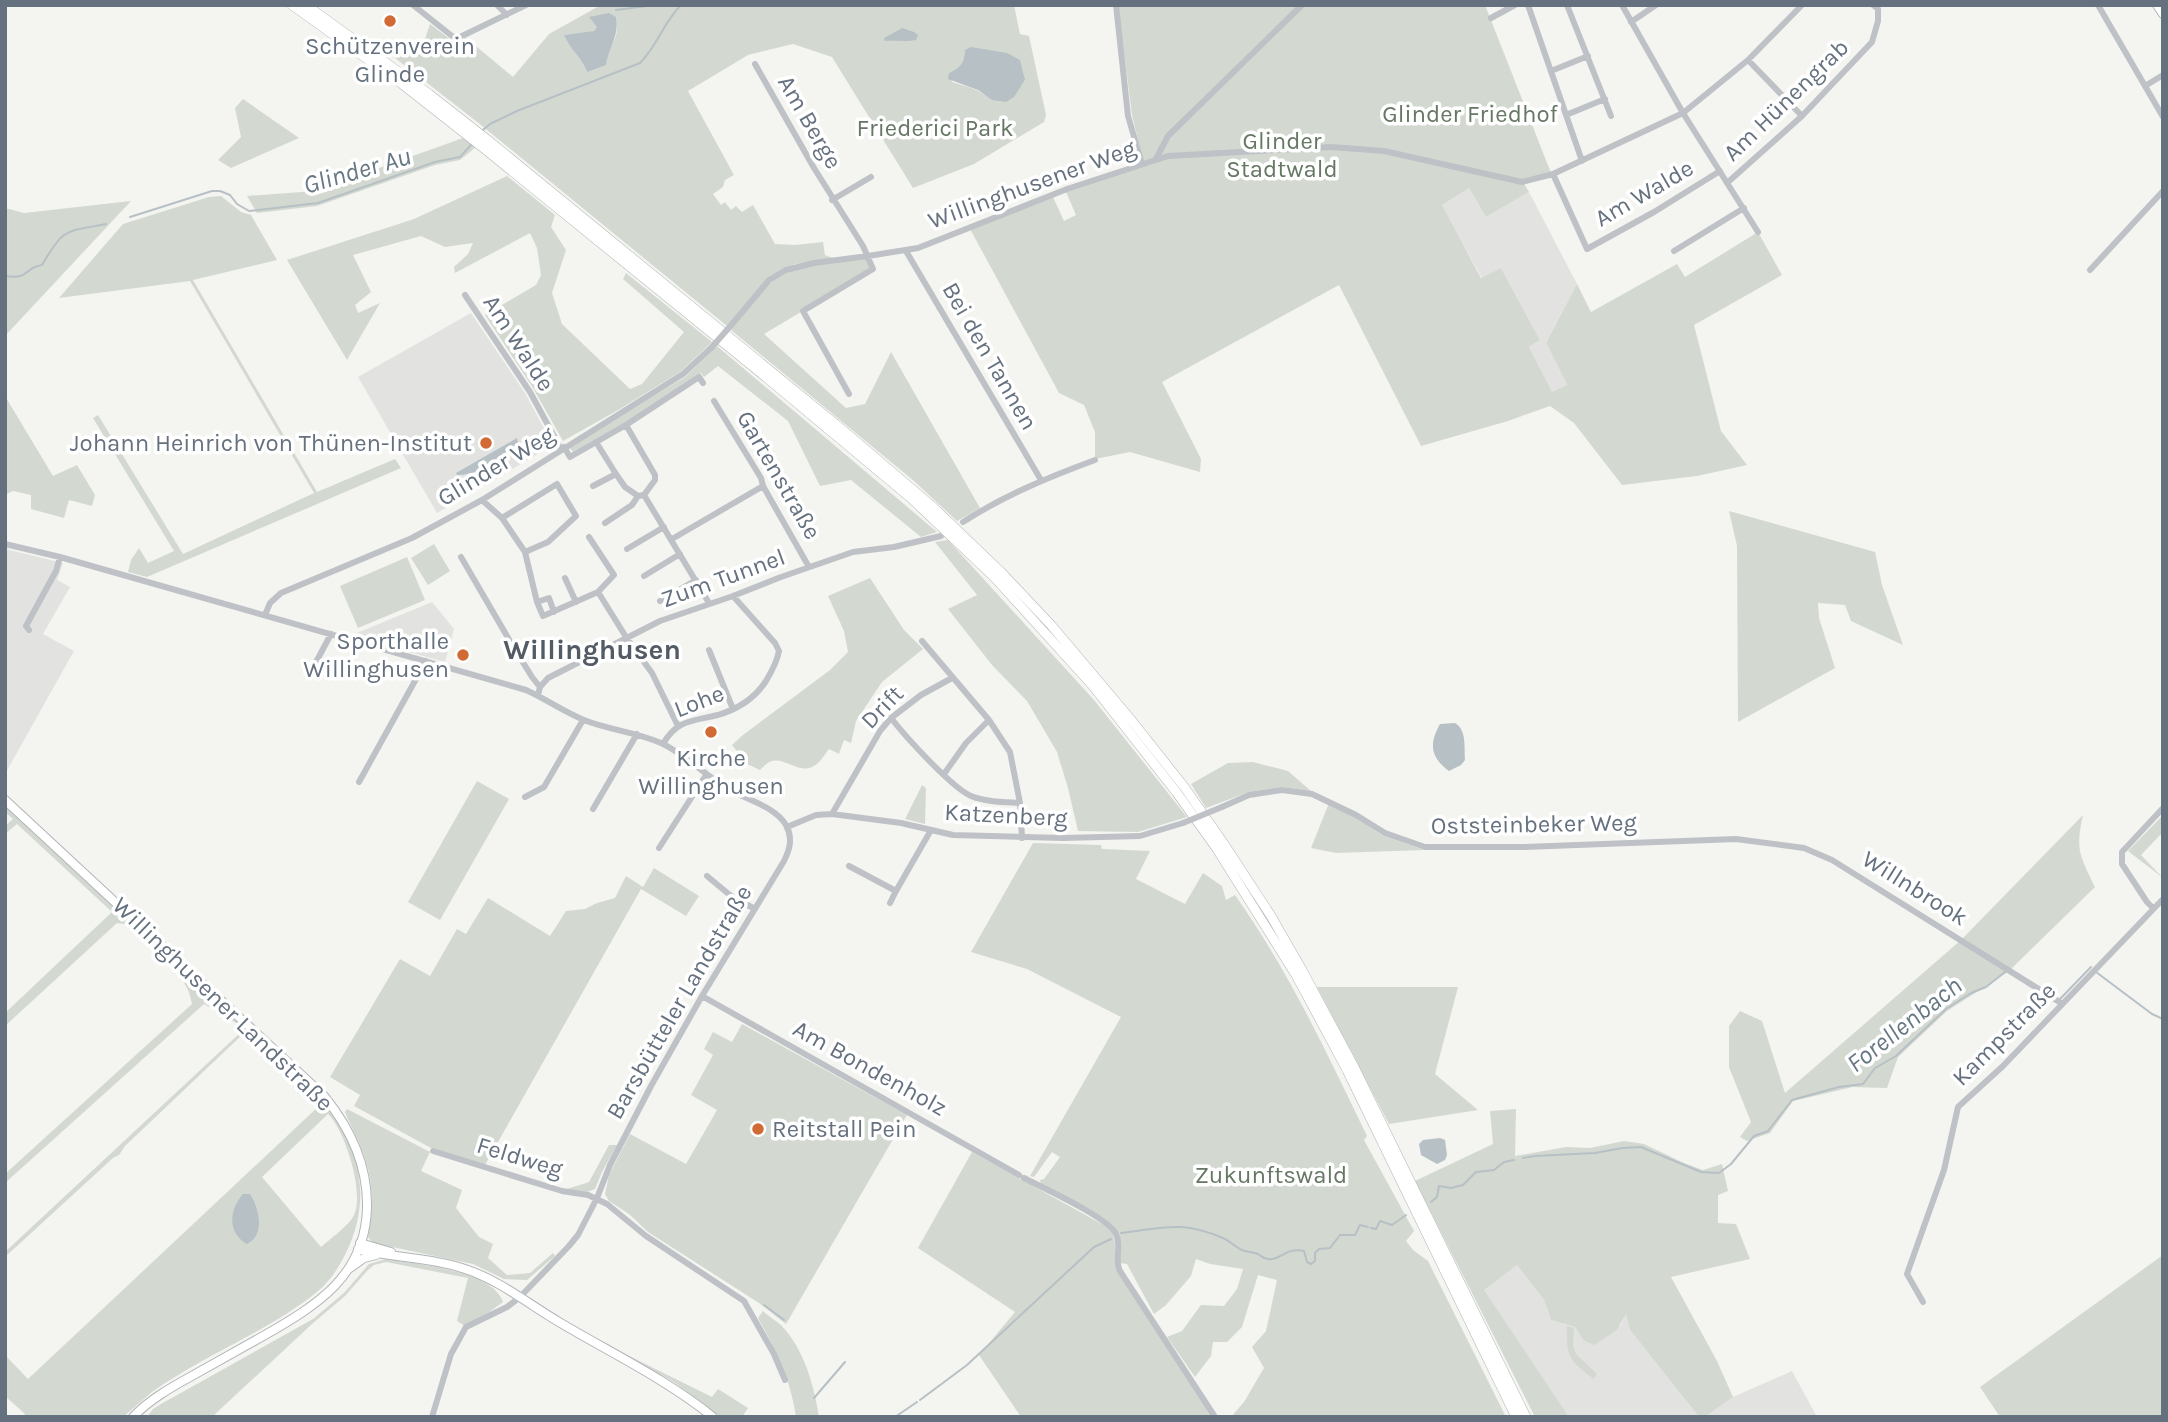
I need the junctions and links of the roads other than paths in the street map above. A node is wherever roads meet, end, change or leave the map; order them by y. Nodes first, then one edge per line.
1 (292, 5) edge
2 (306, 5) edge
3 (414, 5) edge
4 (497, 5) edge
5 (526, 5) edge
6 (1115, 5) edge
7 (1302, 5) edge
8 (1515, 5) edge
9 (1528, 5) edge
10 (1567, 5) edge
11 (1622, 5) edge
12 (1656, 5) edge
13 (1802, 5) edge
14 (1874, 5) edge
15 (2098, 5) edge
16 (2157, 5) edge
17 (507, 15) junction
18 (2163, 15) edge
19 (1491, 18) dead end
20 (1631, 22) junction
21 (1588, 56) junction
22 (1748, 60) junction
23 (755, 64) dead end
24 (1551, 71) junction
25 (2163, 75) edge
26 (2145, 86) junction
27 (1605, 99) junction
28 (1683, 113) junction
29 (1566, 115) junction
30 (1611, 116) dead end
31 (1802, 117) junction
32 (2163, 117) edge
33 (1156, 159) junction
34 (1583, 162) junction
35 (1142, 164) junction
36 (1720, 171) junction
37 (1553, 174) junction
38 (871, 177) dead end
39 (1727, 183) junction
40 (2163, 191) edge
41 (832, 200) junction
42 (1744, 208) junction
43 (1758, 232) dead end
44 (906, 251) junction
45 (1674, 251) dead end
46 (868, 257) junction
47 (2090, 270) dead end
48 (465, 295) dead end
49 (733, 323) joint
50 (701, 380) dead end
51 (849, 394) dead end
52 (714, 401) dead end
53 (626, 425) junction
54 (596, 442) junction
55 (563, 448) junction
56 (1095, 460) dead end
57 (615, 474) junction
58 (1041, 480) junction
59 (593, 486) dead end
60 (763, 486) junction
61 (641, 496) junction
62 (482, 500) junction
63 (502, 518) junction
64 (963, 522) dead end
65 (605, 523) dead end
66 (664, 527) junction
67 (940, 536) dead end
68 (589, 537) dead end
69 (672, 539) junction
70 (5, 544) edge
71 (627, 549) dead end
72 (526, 552) junction
73 (680, 554) junction
74 (461, 556) dead end
75 (60, 557) junction
76 (809, 567) junction
77 (644, 576) dead end
78 (565, 578) dead end
79 (696, 580) junction
80 (598, 592) junction
81 (733, 596) junction
82 (660, 601) dead end
83 (537, 602) junction
84 (576, 602) junction
85 (709, 603) junction
86 (554, 612) junction
87 (265, 615) junction
88 (29, 630) dead end
89 (331, 634) junction
90 (626, 637) junction
91 (922, 641) dead end
92 (709, 650) dead end
93 (426, 661) junction
94 (338, 675) dead end
95 (953, 678) junction
96 (540, 687) junction
97 (538, 695) junction
98 (733, 709) junction
99 (891, 718) junction
100 (583, 720) junction
101 (989, 720) junction
102 (678, 726) junction
103 (637, 734) junction
104 (663, 744) junction
105 (944, 774) junction
106 (706, 775) junction
107 (359, 782) dead end
108 (525, 797) dead end
109 (5, 800) edge
110 (1020, 803) junction
111 (1222, 807) joint
112 (2163, 808) edge
113 (593, 809) dead end
114 (832, 814) junction
115 (787, 827) junction
116 (931, 830) junction
117 (1022, 838) junction
118 (1735, 839) joint
119 (659, 848) dead end
120 (849, 866) dead end
121 (708, 876) dead end
122 (896, 891) junction
123 (2163, 898) edge
124 (890, 903) dead end
125 (2153, 908) junction
126 (755, 909) junction
127 (702, 996) junction
128 (2061, 1003) junction
129 (433, 1151) dead end
130 (597, 1198) junction
131 (361, 1245) junction
132 (380, 1255) junction
133 (397, 1255) junction
134 (348, 1270) junction
135 (520, 1297) junction
136 (1923, 1302) dead end
137 (785, 1381) dead end
138 (133, 1417) edge
139 (432, 1417) edge
140 (713, 1417) edge
141 (1215, 1417) edge
142 (1516, 1417) edge
143 (1526, 1417) edge

1 - 142 highway
2 - 143 highway
3 - 17 street
4 - 17 street
5 - 17 street
6 - 35 street
7 - 33 street, Willinghusener Weg
8 - 19 street
9 - 24 street
10 - 21 street
11 - 20 street
12 - 20 street
13 - 22 street
14 - 31 street, Am Hünengrab
15 - 26 street
16 - 18 main road
20 - 28 street
21 - 24 street
21 - 27 street
22 - 28 street
22 - 31 street
23 - 41 street, Am Berge
24 - 29 street
25 - 26 street
26 - 32 street
27 - 29 street
27 - 30 street
28 - 34 street
28 - 36 street
29 - 34 street
31 - 39 street, Am Hünengrab
33 - 35 street, Willinghusener Weg
33 - 37 street
34 - 37 street
35 - 44 street, Willinghusener Weg
36 - 37 street, Am Walde
36 - 39 street
38 - 41 street, Am Berge
39 - 42 street
40 - 47 street
41 - 46 street, Am Berge
42 - 43 street
42 - 45 street
44 - 46 street, Willinghusener Weg
44 - 58 street, Bei den Tannen
46 - 49 street, Willinghusener Weg
46 - 51 street
48 - 55 street, Am Walde
49 - 55 street, Glinder Weg, bridge
50 - 53 street
52 - 60 street, Gartenstraße
53 - 54 street
53 - 61 street
54 - 55 street
54 - 57 street
55 - 62 street, Glinder Weg
56 - 58 street
57 - 59 street
57 - 61 street
58 - 64 street
60 - 69 street
60 - 76 street, Gartenstraße
61 - 65 street
61 - 66 street
62 - 63 street
62 - 87 street, Glinder Weg
63 - 72 street
63 - 72 street
66 - 69 street
66 - 71 street
67 - 76 street, Zum Tunnel
68 - 80 street
69 - 73 street
70 - 75 street
72 - 83 street
73 - 77 street
73 - 79 street
74 - 96 street
75 - 87 street
75 - 88 street
76 - 81 street, Zum Tunnel
78 - 84 street
79 - 82 street
79 - 85 street
80 - 84 street
80 - 90 street
81 - 85 street, Zum Tunnel
81 - 98 street, Lohe
83 - 86 street
83 - 86 street
84 - 86 street
85 - 90 street, Zum Tunnel
87 - 89 street
89 - 93 street
89 - 94 street
90 - 96 street, Zum Tunnel
90 - 102 street
91 - 95 street
92 - 98 street
93 - 97 street
93 - 107 street
95 - 99 street, Drift
95 - 101 street
96 - 97 street
97 - 100 street
98 - 102 street, Lohe
99 - 105 street
99 - 114 street, Drift
100 - 103 street
100 - 108 street
101 - 105 street
101 - 110 street
102 - 104 street, Lohe
103 - 104 street
103 - 113 street
104 - 106 street
105 - 110 street
106 - 115 street
106 - 119 street
109 - 131 main road, Willinghusener Landstraße
110 - 117 street
111 - 117 street, Katzenberg, bridge
111 - 118 street, Oststeinbeker Weg
112 - 125 street
114 - 115 street, Katzenberg
114 - 116 street, Katzenberg
115 - 126 street, Barsbütteler Landstraße
116 - 117 street, Katzenberg
116 - 122 street
118 - 128 street, Willnbrook
120 - 122 street
121 - 126 street
122 - 124 street
123 - 125 street, Kampstraße
125 - 128 street, Kampstraße
126 - 127 street, Barsbütteler Landstraße
127 - 130 street, Barsbütteler Landstraße
127 - 141 street, Am Bondenholz
128 - 136 street, Kampstraße
129 - 130 street, Feldweg
130 - 135 street, Barsbütteler Landstraße
130 - 137 street
131 - 132 main road
131 - 133 main road
131 - 134 main road, Willinghusener Landstraße
132 - 133 main road
132 - 134 main road
133 - 135 main road
134 - 138 main road
135 - 139 street, Barsbütteler Landstraße
135 - 140 main road

